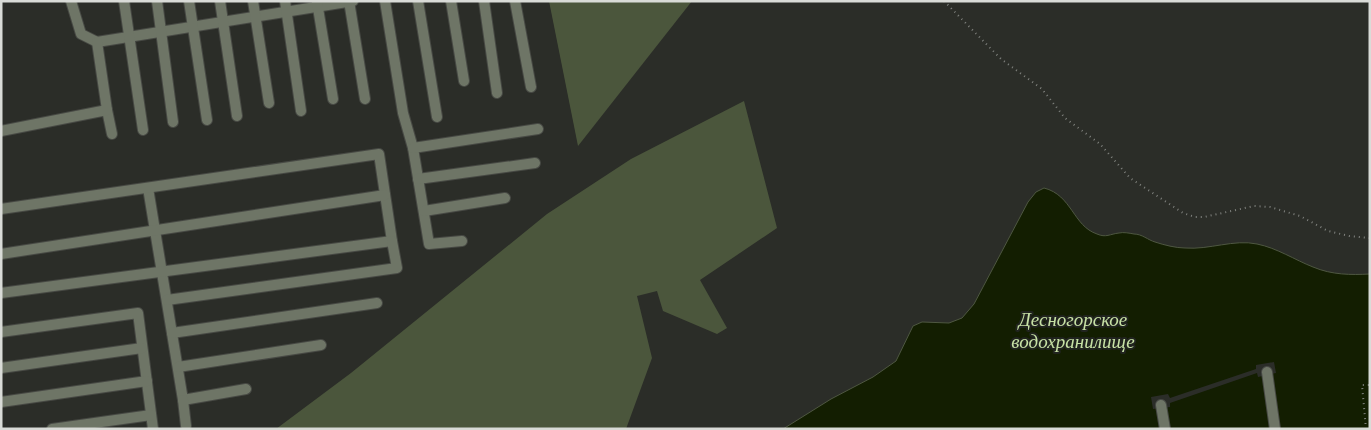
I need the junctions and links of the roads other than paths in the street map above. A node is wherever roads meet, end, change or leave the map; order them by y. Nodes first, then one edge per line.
1 (71, 1) edge
2 (124, 1) edge
3 (157, 1) edge
4 (189, 1) edge
5 (220, 1) edge
6 (253, 1) edge
7 (353, 1) edge
8 (385, 1) edge
9 (418, 1) edge
10 (451, 1) edge
11 (484, 1) edge
12 (515, 1) edge
13 (349, 2) edge
14 (318, 4) edge
15 (285, 7) edge
16 (255, 17) junction
17 (223, 22) junction
18 (193, 26) junction
19 (162, 31) junction
20 (129, 36) junction
21 (97, 42) junction
22 (464, 81) dead end
23 (531, 88) dead end
24 (497, 92) dead end
25 (333, 99) dead end
26 (365, 99) dead end
27 (268, 103) dead end
28 (107, 110) junction
29 (301, 111) dead end
30 (237, 116) dead end
31 (437, 117) dead end
32 (207, 120) dead end
33 (172, 122) dead end
34 (538, 129) dead end
35 (143, 130) dead end
36 (1, 131) edge
37 (112, 134) dead end
38 (413, 148) junction
39 (535, 163) dead end
40 (418, 179) junction
41 (148, 188) junction
42 (385, 195) junction
43 (505, 198) dead end
44 (1, 209) edge
45 (424, 211) junction
46 (155, 232) junction
47 (392, 241) junction
48 (462, 241) dead end
49 (1, 254) edge
50 (162, 272) junction
51 (1, 293) edge
52 (167, 300) junction
53 (377, 303) dead end
54 (1, 332) edge
55 (172, 334) junction
56 (321, 345) dead end
57 (142, 348) junction
58 (178, 367) junction
59 (1, 368) edge
60 (1267, 372) dead end
61 (147, 381) junction
62 (246, 389) dead end
63 (183, 400) junction
64 (1, 402) edge
65 (1161, 404) dead end
66 (151, 415) junction
67 (186, 426) dead end
68 (52, 429) edge
69 (153, 429) edge
70 (1165, 429) edge
71 (1275, 429) edge

1 - 21 lane
2 - 20 lane
3 - 19 lane
4 - 18 lane
5 - 17 lane
6 - 16 lane
7 - 13 lane
8 - 38 lane
9 - 31 lane
10 - 22 lane
11 - 24 lane
12 - 23 lane
13 - 14 lane
13 - 26 lane
14 - 15 lane
14 - 25 lane
15 - 16 lane
15 - 29 lane
16 - 17 lane
16 - 27 lane
17 - 18 lane
17 - 30 lane
18 - 19 lane
18 - 32 lane
19 - 20 lane
19 - 33 lane
20 - 21 lane
20 - 35 lane
21 - 28 lane
28 - 36 lane
28 - 37 lane
34 - 38 lane
38 - 40 lane
39 - 40 lane
40 - 45 lane
41 - 42 lane
41 - 44 lane
41 - 46 lane
42 - 46 lane
42 - 47 lane
43 - 45 lane
45 - 48 lane
46 - 49 lane
46 - 50 lane
47 - 50 lane
47 - 52 lane
50 - 51 lane
50 - 52 lane
52 - 55 lane
53 - 55 lane
54 - 57 lane
55 - 58 lane
56 - 58 lane
57 - 59 lane
57 - 61 lane
58 - 63 lane
60 - 71 lane
61 - 64 lane
61 - 66 lane
62 - 63 lane
63 - 67 lane
65 - 70 lane
66 - 68 lane
66 - 69 lane

